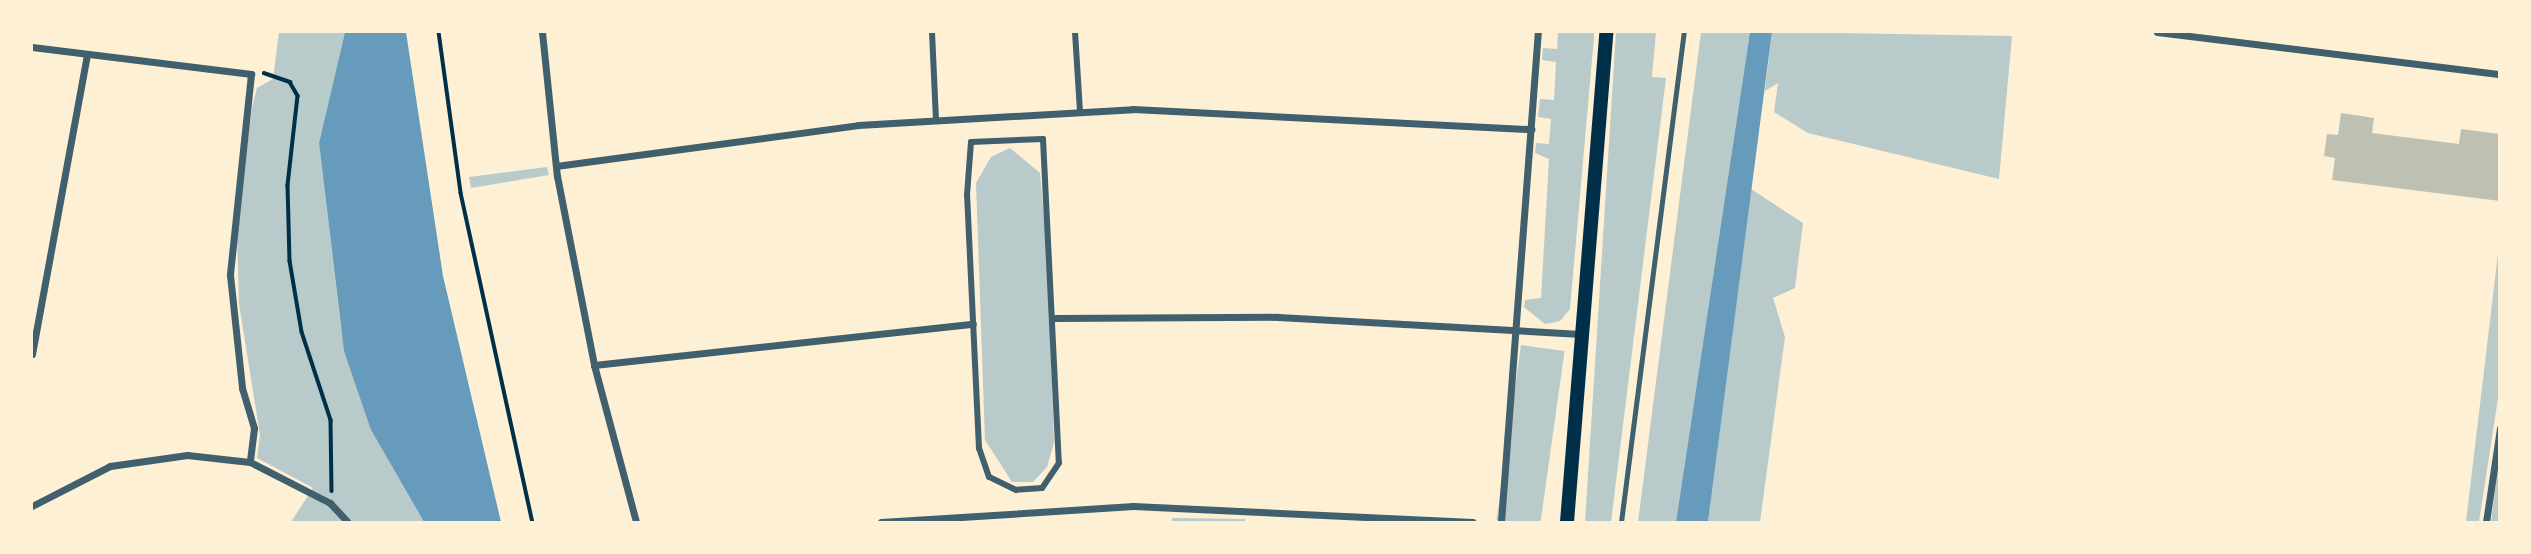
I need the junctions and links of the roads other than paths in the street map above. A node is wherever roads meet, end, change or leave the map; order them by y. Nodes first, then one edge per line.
1 (542, 32) edge
2 (932, 32) edge
3 (1075, 32) edge
4 (1538, 32) edge
5 (1606, 32) edge
6 (1684, 32) edge
7 (2157, 32) edge
8 (32, 47) edge
9 (87, 54) junction
10 (2500, 74) edge
11 (1080, 112) junction
12 (936, 120) junction
13 (1531, 129) junction
14 (556, 166) junction
15 (1055, 318) junction
16 (973, 324) junction
17 (1515, 329) junction
18 (1581, 334) junction
19 (32, 354) edge
20 (594, 365) junction
21 (2500, 428) edge
22 (250, 462) junction
23 (32, 506) edge
24 (348, 523) edge
25 (636, 523) edge
26 (881, 523) edge
27 (1473, 523) edge
28 (1501, 523) edge
29 (1567, 523) edge
30 (1621, 523) edge
31 (2486, 523) edge

1 - 14 street
2 - 12 street
3 - 11 street
4 - 13 street
5 - 18 main road
6 - 30 lane
7 - 10 street
8 - 9 street
9 - 19 street
9 - 22 street
11 - 12 street
11 - 13 street
12 - 14 street
13 - 17 street
14 - 20 street
15 - 16 street
15 - 16 street
15 - 17 street
16 - 20 street
17 - 18 street
17 - 28 street
18 - 29 main road
20 - 25 street
21 - 31 street
22 - 23 street
22 - 24 street
26 - 27 street

